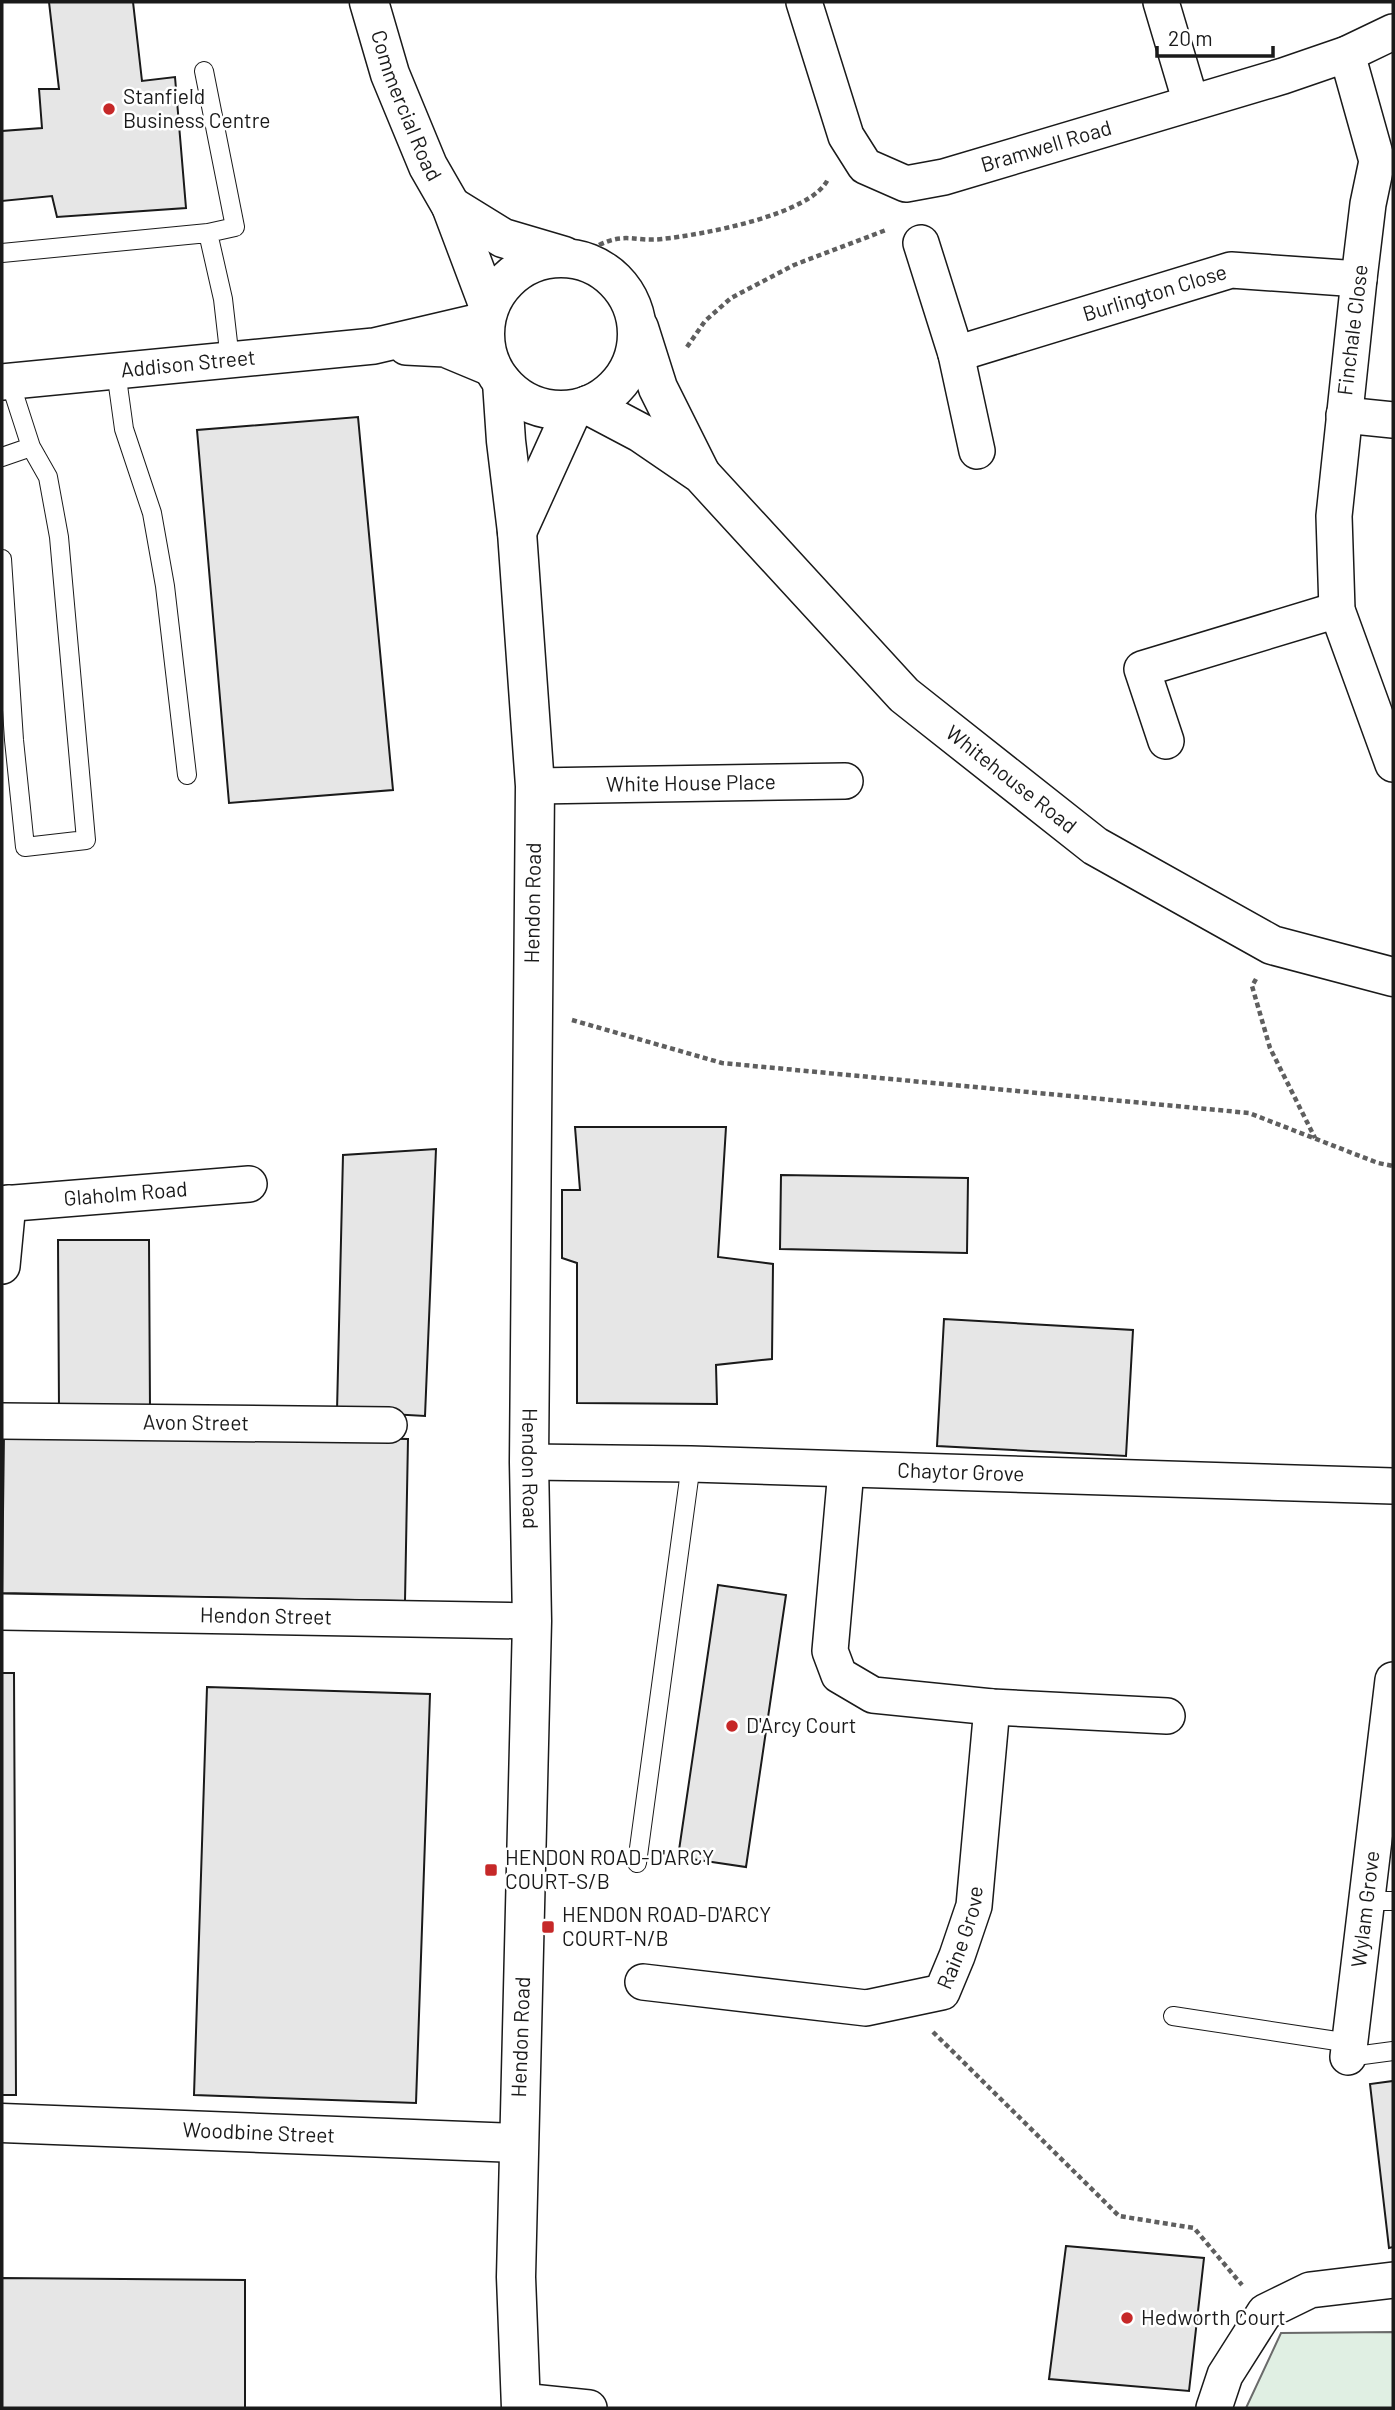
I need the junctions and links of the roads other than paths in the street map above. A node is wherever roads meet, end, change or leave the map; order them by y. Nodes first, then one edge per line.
1 (369, 2) edge
2 (804, 2) edge
3 (1161, 2) edge
4 (1393, 32) edge
5 (1347, 54) junction
6 (204, 71) dead end
7 (1191, 103) junction
8 (451, 206) junction
9 (208, 233) junction
10 (906, 235) road end
11 (2, 253) edge
12 (573, 258) junction
13 (1359, 279) junction
14 (634, 312) junction
15 (487, 314) junction
16 (374, 346) junction
17 (956, 354) junction
18 (230, 360) junction
19 (116, 371) junction
20 (497, 376) junction
21 (6, 382) edge
22 (580, 408) junction
23 (1343, 415) junction
24 (1393, 420) edge
25 (31, 447) junction
26 (978, 451) dead end
27 (2, 457) edge
28 (701, 474) junction
29 (517, 532) junction
30 (2, 559) edge
31 (1336, 610) junction
32 (1166, 741) dead end
33 (1393, 764) edge
34 (187, 775) dead end
35 (845, 780) dead end
36 (535, 786) junction
37 (1393, 977) edge
38 (249, 1184) dead end
39 (5, 1204) edge
40 (2, 1266) edge
41 (2, 1421) edge
42 (389, 1425) dead end
43 (529, 1462) junction
44 (691, 1464) junction
45 (846, 1470) junction
46 (1393, 1486) edge
47 (2, 1612) edge
48 (532, 1621) junction
49 (1393, 1680) edge
50 (992, 1707) junction
51 (1167, 1716) dead end
52 (637, 1863) dead end
53 (1380, 1901) edge
54 (643, 1982) dead end
55 (1173, 2016) dead end
56 (1349, 2050) junction
57 (1393, 2051) edge
58 (2, 2123) edge
59 (518, 2143) junction
60 (1393, 2280) edge
61 (521, 2404) edge
62 (589, 2408) edge
63 (1214, 2408) edge

1 - 8 main road, Commercial Road
2 - 7 street, Bramwell Road
3 - 7 street
4 - 5 street, Bramwell Road
5 - 7 street, Bramwell Road
5 - 13 street, Finchale Close
6 - 9 lane
8 - 12 main road, Commercial Road
8 - 15 main road, Commercial Road
9 - 11 lane
9 - 18 lane
10 - 17 street
12 - 14 main road
12 - 15 main road
13 - 17 street, Burlington Close
13 - 23 street, Finchale Close
14 - 22 main road
14 - 28 main road, Whitehouse Road
15 - 16 street
15 - 20 main road
16 - 18 street, Addison Street
16 - 20 street
17 - 26 street
18 - 19 street, Addison Street
19 - 21 street, Addison Street
19 - 34 lane
20 - 22 main road
20 - 29 main road, Hendon Road
21 - 25 lane
22 - 28 main road, Whitehouse Road
22 - 29 main road, Hendon Road
23 - 24 street
23 - 31 street, Finchale Close
25 - 27 lane
25 - 30 lane
28 - 37 main road, Whitehouse Road
29 - 36 main road, Hendon Road
31 - 32 street
31 - 33 street, Finchale Close
35 - 36 street, White House Place
36 - 43 main road, Hendon Road
38 - 39 street, Glaholm Road
39 - 40 street
41 - 42 street, Avon Street
43 - 44 street, Chaytor Grove
43 - 48 main road, Hendon Road
44 - 45 street, Chaytor Grove
44 - 52 lane
45 - 46 street, Chaytor Grove
45 - 50 street
47 - 48 street, Hendon Street
48 - 59 main road, Hendon Road
49 - 53 street, Wylam Grove
50 - 51 street
50 - 54 street, Raine Grove
53 - 56 street, Wylam Grove
55 - 56 lane
56 - 57 lane
58 - 59 main road, Woodbine Street
59 - 61 main road, Hendon Road
60 - 63 street
61 - 62 street

